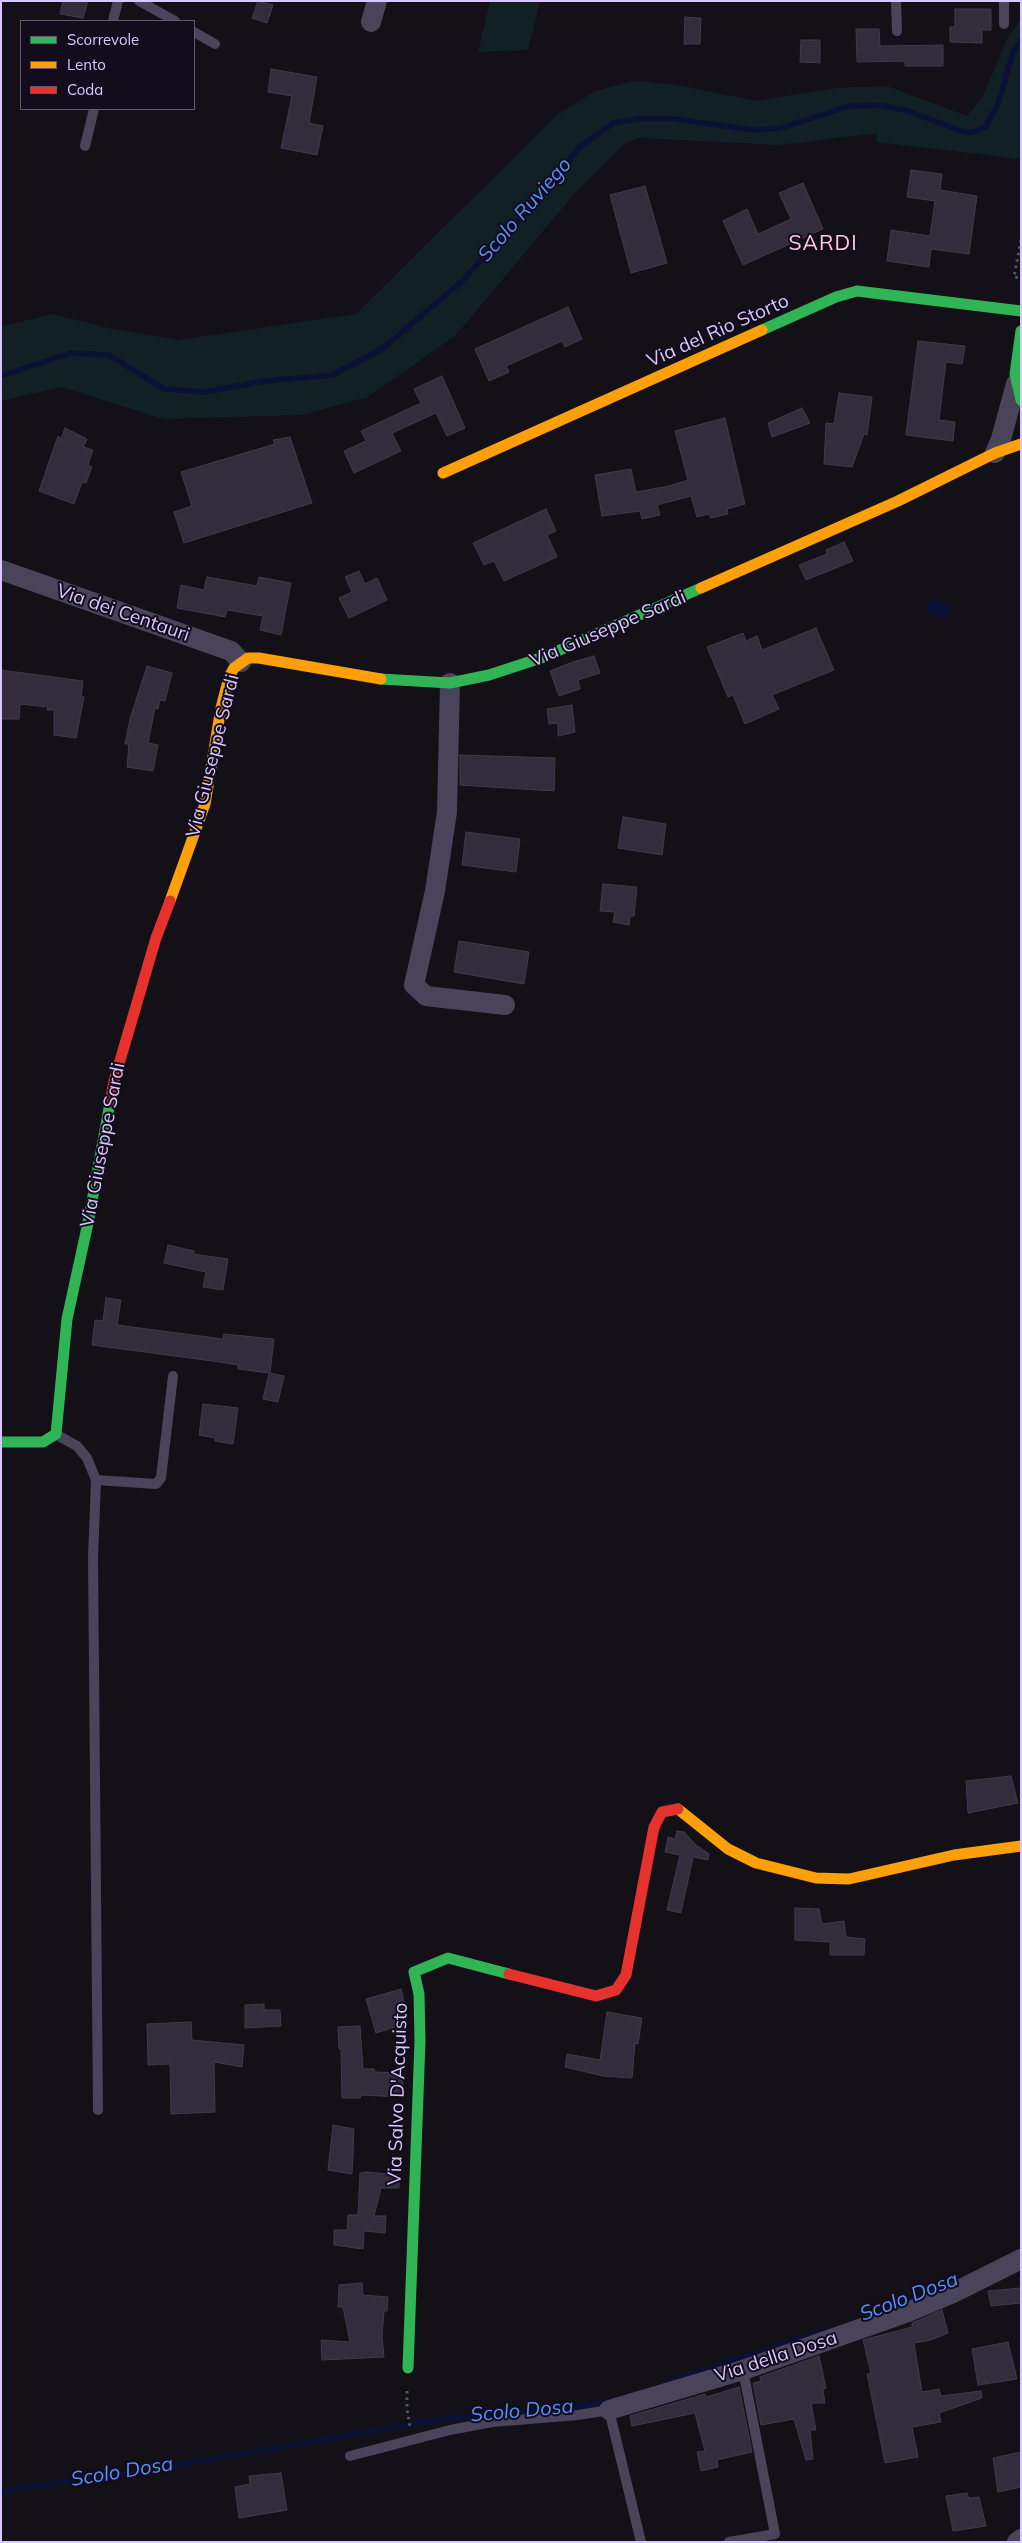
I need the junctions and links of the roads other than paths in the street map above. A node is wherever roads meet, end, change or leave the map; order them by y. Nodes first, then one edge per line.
1 (118, 1) edge
2 (139, 1) edge
3 (377, 1) edge
4 (896, 1) edge
5 (1004, 1) edge
6 (113, 20) edge
7 (173, 20) edge
8 (371, 22) dead end
9 (1004, 24) dead end
10 (896, 31) dead end
11 (195, 33) edge
12 (215, 44) dead end
13 (94, 110) edge
14 (85, 146) dead end
15 (1021, 311) edge
16 (1021, 330) edge
17 (1018, 392) edge
18 (1021, 444) edge
19 (995, 453) junction
20 (444, 473) dead end
21 (1, 570) edge
22 (241, 662) junction
23 (450, 683) junction
24 (506, 1005) dead end
25 (173, 1376) dead end
26 (56, 1434) junction
27 (1, 1442) edge
28 (96, 1480) junction
29 (1021, 1846) edge
30 (98, 2110) dead end
31 (1021, 2259) edge
32 (408, 2368) dead end
33 (743, 2370) junction
34 (609, 2410) junction
35 (350, 2456) dead end
36 (1021, 2539) edge
37 (641, 2542) edge
38 (728, 2542) edge
39 (1017, 2542) edge

1 - 6 lane
2 - 7 lane
3 - 8 street
4 - 10 lane
5 - 9 lane
11 - 12 lane
13 - 14 lane
15 - 20 street, Via del Rio Storto
16 - 17 street
17 - 19 street
18 - 19 street, Via Giuseppe Sardi
19 - 23 street, Via Giuseppe Sardi
21 - 22 street, Via dei Centauri
22 - 23 street, Via Giuseppe Sardi
22 - 26 street, Via Giuseppe Sardi
23 - 24 street
25 - 28 lane
26 - 27 street
26 - 28 lane
28 - 30 lane
29 - 32 street, Via Salvo D'Acquisto
31 - 33 street, Via della Dosa
33 - 34 street, Via della Dosa
33 - 38 lane
34 - 35 lane
34 - 37 lane
36 - 39 street

